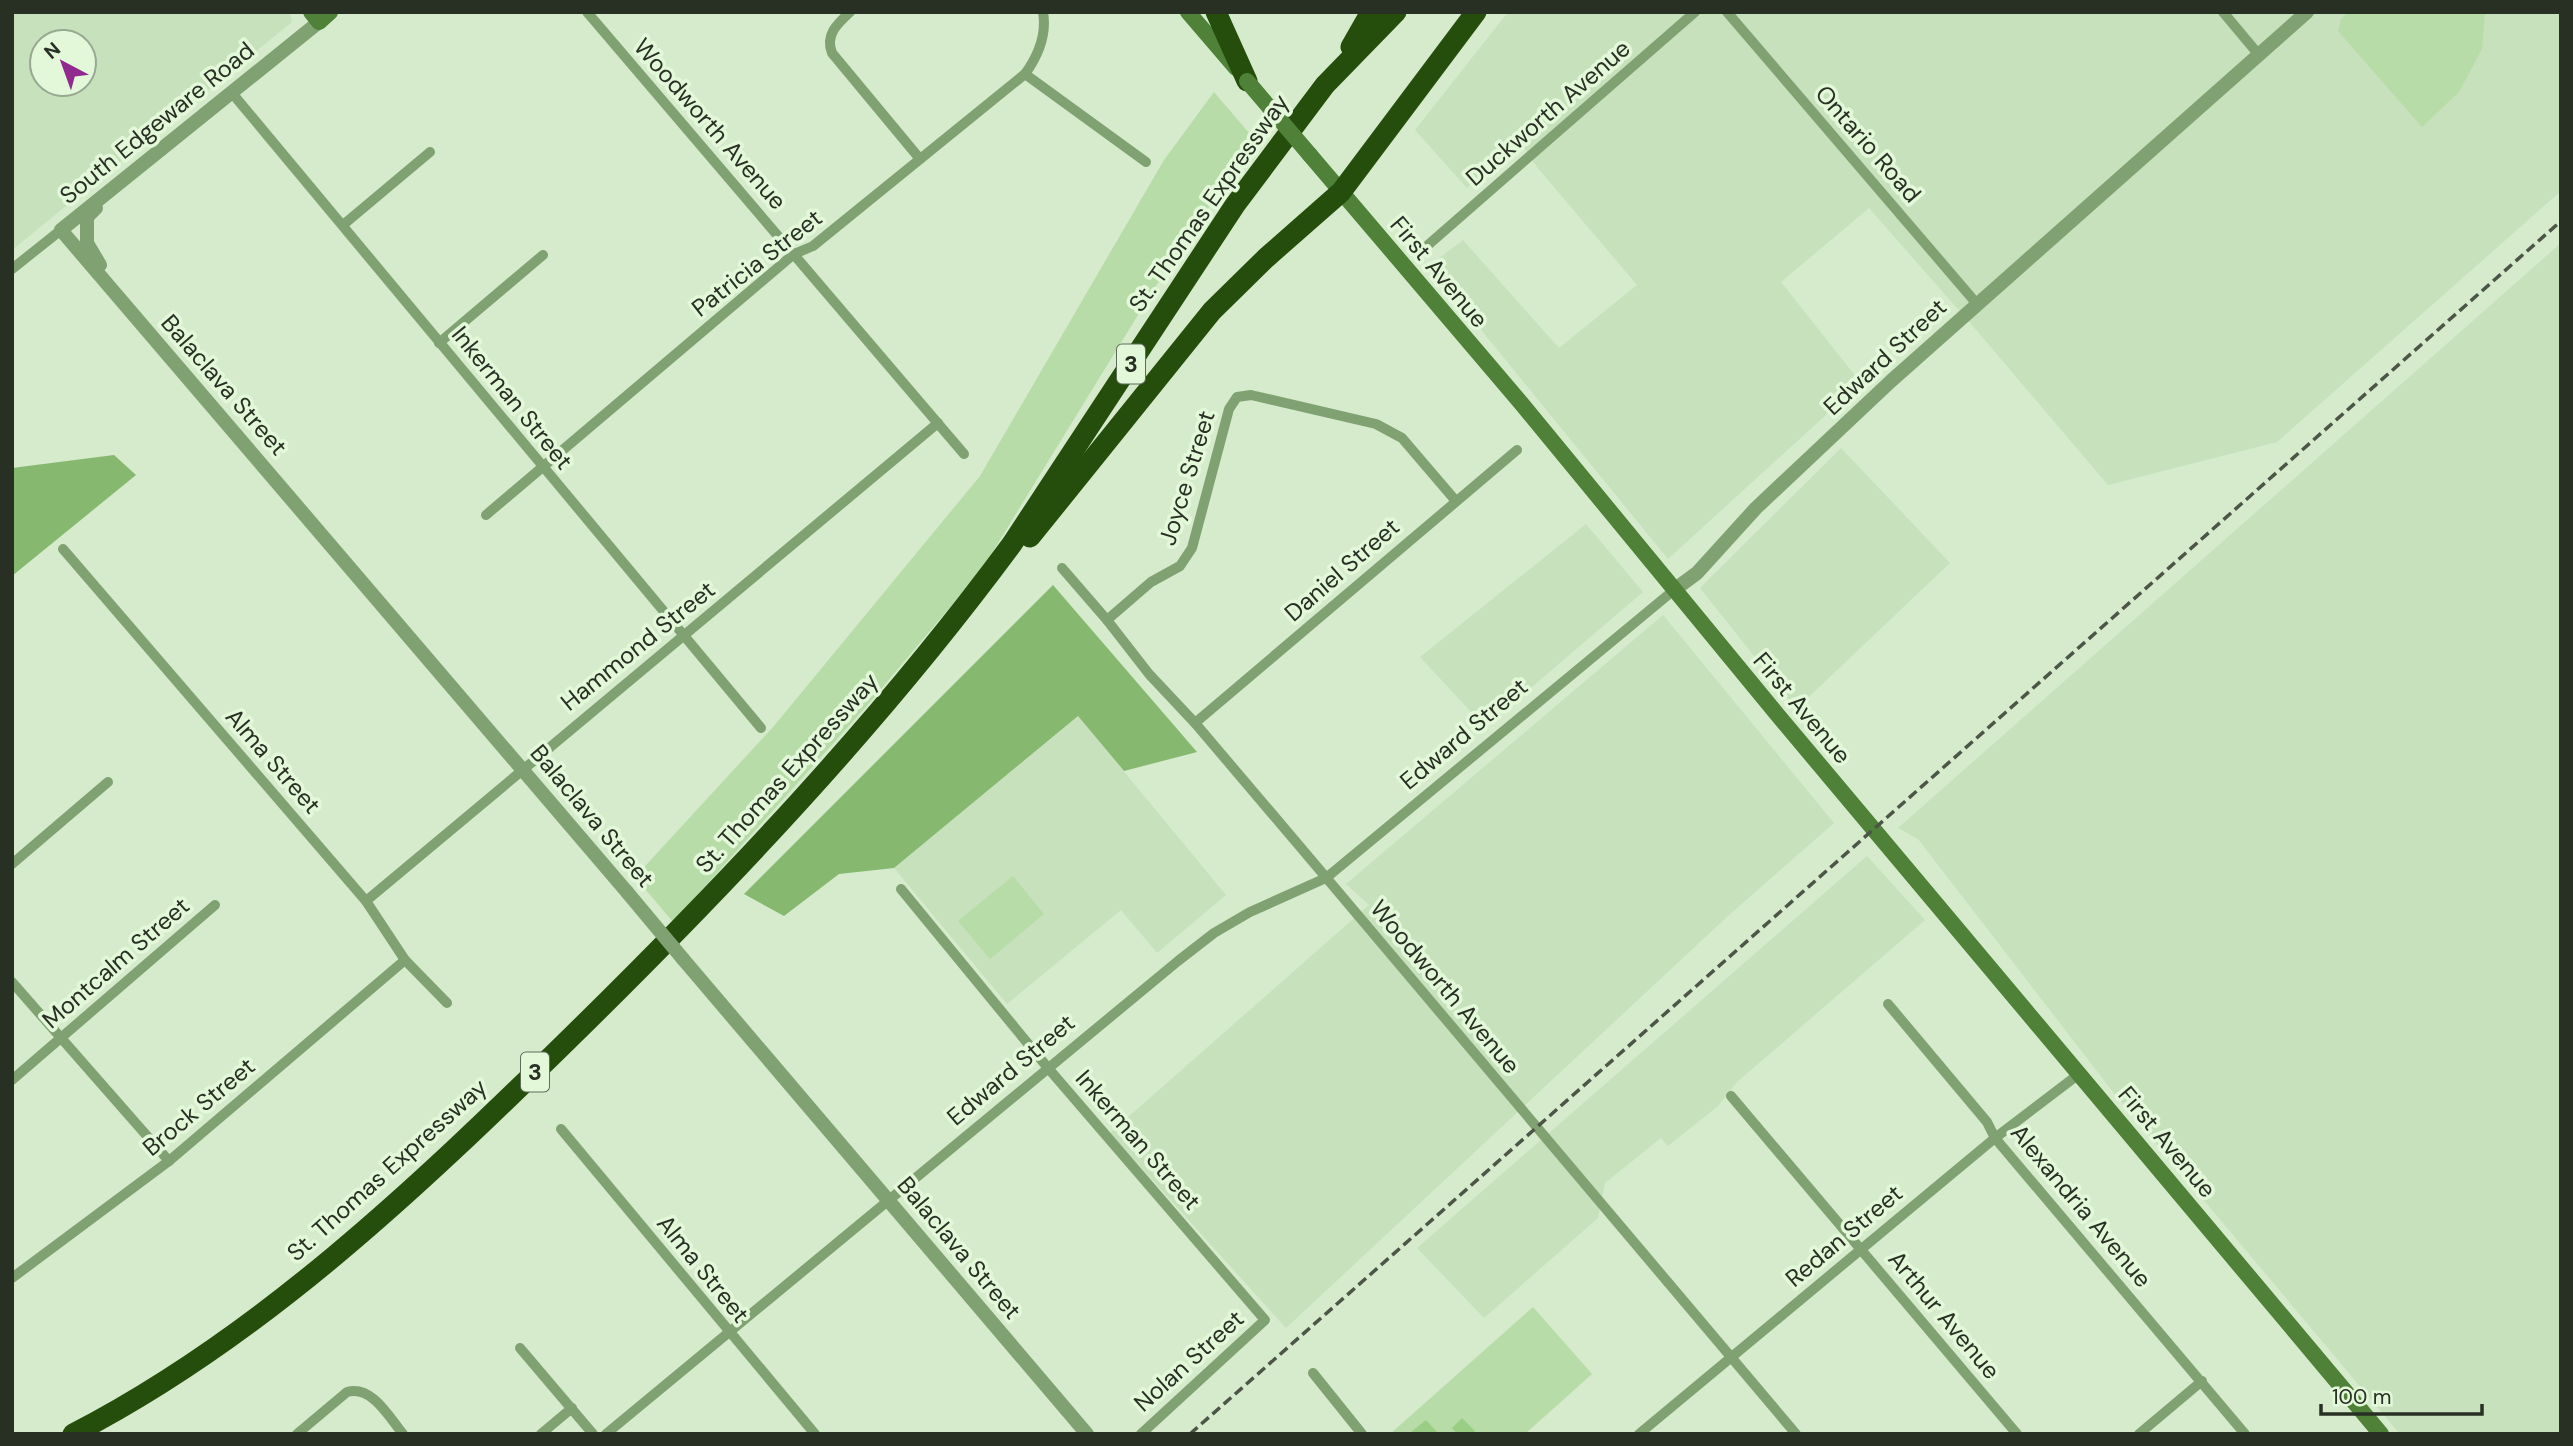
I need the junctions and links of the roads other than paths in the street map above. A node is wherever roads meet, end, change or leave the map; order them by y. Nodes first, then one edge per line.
1 (587, 12) edge
2 (850, 12) edge
3 (1042, 12) edge
4 (1188, 12) edge
5 (1216, 12) edge
6 (1371, 12) edge
7 (1396, 12) edge
8 (1476, 12) edge
9 (1695, 12) edge
10 (1727, 12) edge
11 (2223, 12) edge
12 (2307, 12) edge
13 (320, 15) edge
14 (2259, 55) junction
15 (1025, 74) junction
16 (1247, 81) junction
17 (1325, 85) junction
18 (232, 93) junction
19 (430, 152) dead end
20 (920, 159) junction
21 (1146, 162) dead end
22 (117, 185) junction
23 (1341, 192) junction
24 (343, 225) junction
25 (61, 230) junction
26 (1428, 245) dead end
27 (794, 254) junction
28 (543, 255) dead end
29 (12, 269) edge
30 (1977, 304) junction
31 (127, 308) junction
32 (439, 343) junction
33 (938, 423) junction
34 (1517, 450) dead end
35 (964, 454) dead end
36 (542, 468) junction
37 (1455, 500) junction
38 (486, 515) dead end
39 (64, 549) dead end
40 (1062, 568) dead end
41 (1674, 590) junction
42 (1107, 620) junction
43 (684, 636) junction
44 (937, 644) junction
45 (1195, 723) junction
46 (761, 728) dead end
47 (522, 768) junction
48 (108, 782) dead end
49 (12, 864) edge
50 (1325, 878) junction
51 (901, 889) dead end
52 (366, 901) junction
53 (215, 905) dead end
54 (405, 960) junction
55 (12, 982) edge
56 (447, 1003) dead end
57 (1888, 1004) dead end
58 (62, 1038) junction
59 (1048, 1068) junction
60 (2079, 1074) junction
61 (12, 1080) edge
62 (1731, 1096) dead end
63 (561, 1129) dead end
64 (1995, 1138) junction
65 (169, 1161) junction
66 (889, 1201) junction
67 (1861, 1249) junction
68 (12, 1278) edge
69 (1265, 1320) joint
70 (729, 1332) junction
71 (520, 1348) dead end
72 (1731, 1357) junction
73 (1313, 1373) dead end
74 (2202, 1381) junction
75 (572, 1408) junction
76 (73, 1434) edge
77 (297, 1434) edge
78 (403, 1434) edge
79 (541, 1434) edge
80 (593, 1434) edge
81 (607, 1434) edge
82 (815, 1434) edge
83 (1087, 1434) edge
84 (1141, 1434) edge
85 (1362, 1434) edge
86 (1639, 1434) edge
87 (1796, 1434) edge
88 (2017, 1434) edge
89 (2139, 1434) edge
90 (2245, 1434) edge
91 (2381, 1434) edge

1 - 27 street, Woodworth Avenue
2 - 20 street
3 - 15 street
4 - 16 main road, First Avenue
5 - 16 highway
6 - 17 highway
7 - 17 highway, St. Thomas Expressway / 3
8 - 23 highway
9 - 26 street, Duckworth Avenue
10 - 30 street, Ontario Road
11 - 14 street
12 - 14 street, Edward Street
13 - 18 street, South Edgeware Road
14 - 30 street, Edward Street
15 - 20 street, Patricia Street
15 - 21 street
16 - 23 main road, First Avenue, bridge
17 - 44 highway, St. Thomas Expressway / 3
18 - 22 street, South Edgeware Road
18 - 24 street, Inkerman Street
19 - 24 street
20 - 27 street, Patricia Street
22 - 25 street, South Edgeware Road
22 - 31 street
23 - 41 main road, First Avenue
23 - 44 highway
24 - 32 street, Inkerman Street
25 - 29 street, South Edgeware Road
25 - 31 street, Balaclava Street
27 - 33 street, Woodworth Avenue
27 - 36 street, Patricia Street
28 - 32 street
30 - 41 street, Edward Street
31 - 47 street, Balaclava Street
32 - 36 street, Inkerman Street
33 - 35 street, Woodworth Avenue
33 - 43 street, Hammond Street
34 - 37 street, Daniel Street
36 - 38 street, Patricia Street
36 - 43 street, Inkerman Street
37 - 42 street, Joyce Street
37 - 45 street, Daniel Street
39 - 52 street, Alma Street
40 - 42 street, Woodworth Avenue
41 - 50 street, Edward Street
41 - 60 main road, First Avenue
42 - 45 street, Woodworth Avenue
43 - 46 street, Inkerman Street
43 - 47 street, Hammond Street
44 - 76 highway, St. Thomas Expressway / 3
45 - 50 street, Woodworth Avenue
47 - 52 street, Hammond Street
47 - 66 street, Balaclava Street, bridge
48 - 49 street
50 - 59 street, Edward Street
50 - 72 street, Woodworth Avenue
51 - 59 street, Inkerman Street
52 - 54 street, Alma Street
53 - 58 street, Montcalm Street
54 - 56 street, Alma Street
54 - 65 street, Brock Street
55 - 58 street
57 - 64 street, Alexandria Avenue
58 - 61 street, Montcalm Street
58 - 65 street
59 - 66 street, Edward Street
59 - 69 street, Inkerman Street
60 - 64 street, Redan Street
60 - 91 main road, First Avenue
62 - 67 street, Arthur Avenue
63 - 70 street, Alma Street
64 - 67 street, Redan Street
64 - 74 street, Alexandria Avenue
65 - 68 street, Brock Street
66 - 70 street, Edward Street
66 - 83 street, Balaclava Street
67 - 72 street, Redan Street
67 - 88 street, Arthur Avenue
69 - 84 street, Nolan Street
70 - 81 street, Edward Street
70 - 82 street, Alma Street
71 - 75 street
72 - 86 street, Redan Street
72 - 87 street, Woodworth Avenue
73 - 85 street
74 - 89 street
74 - 90 street, Alexandria Avenue
75 - 79 street
75 - 80 street
77 - 78 street

